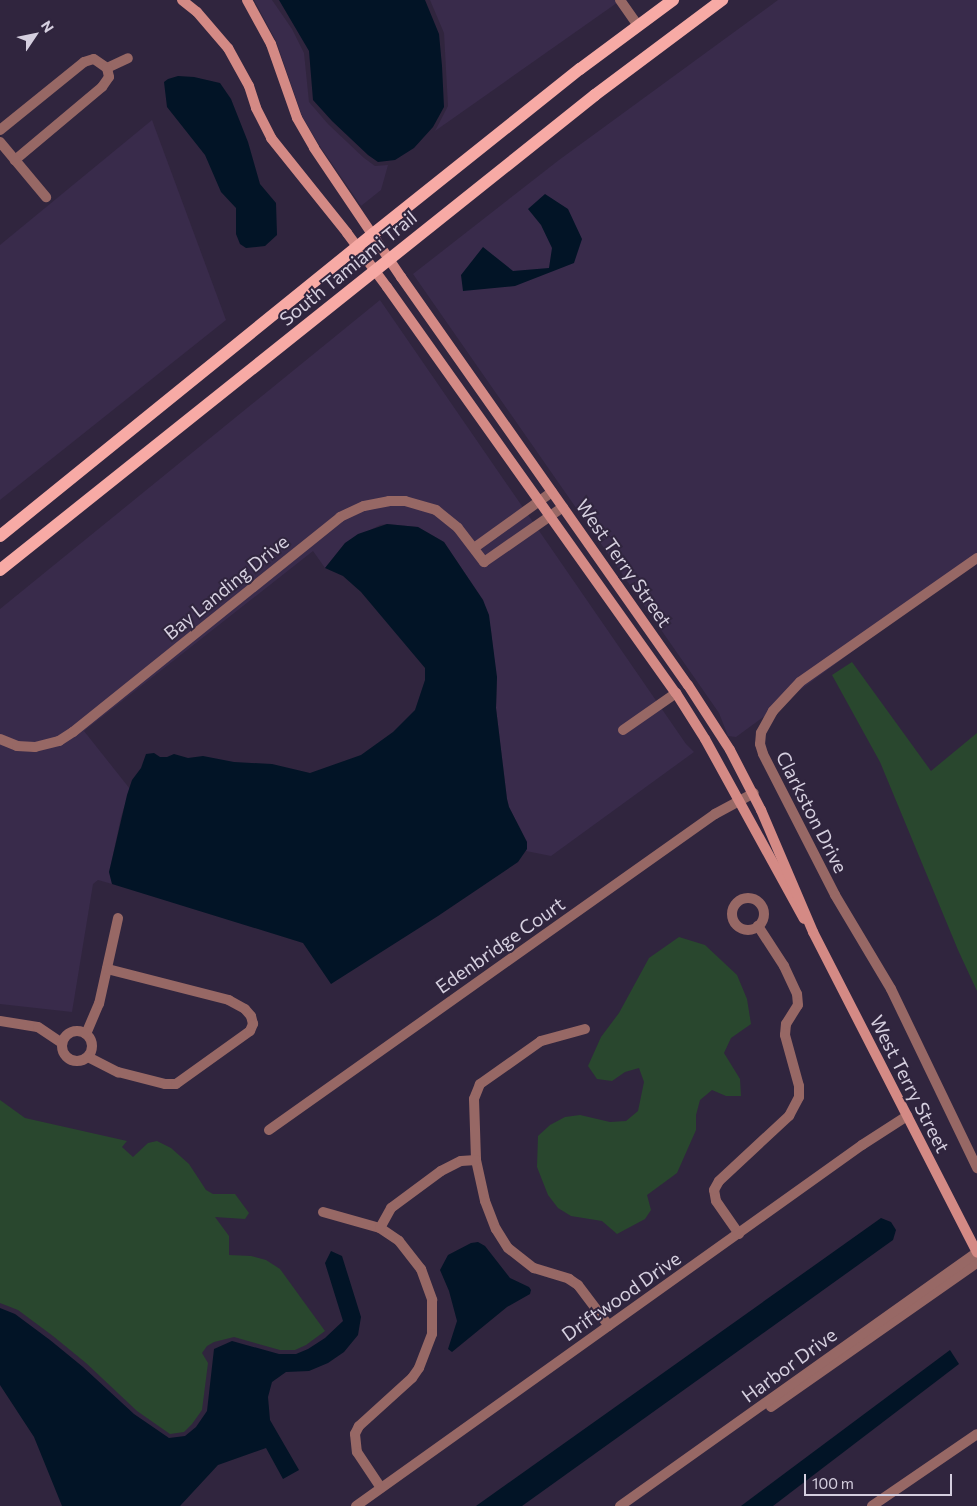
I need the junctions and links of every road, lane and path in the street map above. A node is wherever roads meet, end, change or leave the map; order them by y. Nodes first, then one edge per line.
1 (182, 0) edge
2 (247, 0) edge
3 (620, 0) edge
4 (673, 0) edge
5 (722, 0) edge
6 (638, 26) junction
7 (128, 58) dead end
8 (107, 68) junction
9 (0, 130) edge
10 (0, 142) edge
11 (15, 160) junction
12 (46, 197) dead end
13 (373, 234) junction
14 (357, 246) junction
15 (389, 259) junction
16 (375, 270) junction
17 (552, 492) junction
18 (538, 502) junction
19 (563, 507) junction
20 (549, 517) junction
21 (0, 536) edge
22 (474, 548) junction
23 (977, 558) edge
24 (0, 570) edge
25 (676, 693) junction
26 (623, 730) dead end
27 (0, 738) edge
28 (754, 793) junction
29 (739, 801) junction
30 (118, 918) dead end
31 (758, 926) dead end
32 (813, 932) junction
33 (106, 969) junction
34 (0, 1021) edge
35 (586, 1029) dead end
36 (86, 1034) junction
37 (62, 1042) junction
38 (88, 1058) junction
39 (907, 1116) junction
40 (269, 1130) dead end
41 (476, 1160) junction
42 (977, 1168) edge
43 (323, 1212) dead end
44 (380, 1228) junction
45 (739, 1234) junction
46 (977, 1252) edge
47 (977, 1263) edge
48 (609, 1326) junction
49 (977, 1434) edge
50 (382, 1488) junction
51 (356, 1506) edge
52 (620, 1506) edge
53 (632, 1506) edge
54 (872, 1506) edge

1 - 14 street, West Terry Street
2 - 13 street, West Terry Street
3 - 6 street
4 - 6 main road, South Tamiami Trail
5 - 15 main road, South Tamiami Trail
6 - 13 main road, South Tamiami Trail
7 - 8 street
8 - 9 street
8 - 11 street
10 - 11 street
11 - 12 street
13 - 14 main road, South Tamiami Trail
13 - 15 street, West Terry Street
14 - 16 street, West Terry Street
14 - 21 main road, South Tamiami Trail
15 - 16 main road, South Tamiami Trail
15 - 17 street, West Terry Street
16 - 18 street, West Terry Street
16 - 24 main road, South Tamiami Trail
17 - 18 street
17 - 19 street, West Terry Street
18 - 20 street, West Terry Street
18 - 22 street
19 - 20 street, Bay Landing Drive
19 - 28 street, West Terry Street
20 - 22 street, Bay Landing Drive
20 - 25 street, West Terry Street
22 - 27 street, Bay Landing Drive
23 - 42 street, Clarkston Drive
25 - 26 street
25 - 29 street, West Terry Street
28 - 29 street, Edenbridge Court
28 - 32 street, West Terry Street
29 - 32 street, West Terry Street
29 - 40 street, Edenbridge Court
30 - 33 street
31 - 45 street
32 - 39 street, West Terry Street
33 - 36 street
33 - 38 street
34 - 37 street
35 - 41 street
36 - 37 street
36 - 38 street
37 - 38 street
39 - 45 street, Driftwood Drive
39 - 46 street, West Terry Street
41 - 44 street
41 - 48 street
43 - 44 street
44 - 50 street
45 - 48 street, Driftwood Drive
46 - 52 street, Harbor Drive
47 - 53 street, Harbor Drive
48 - 50 street, Driftwood Drive
49 - 54 street
50 - 51 street, Driftwood Drive

